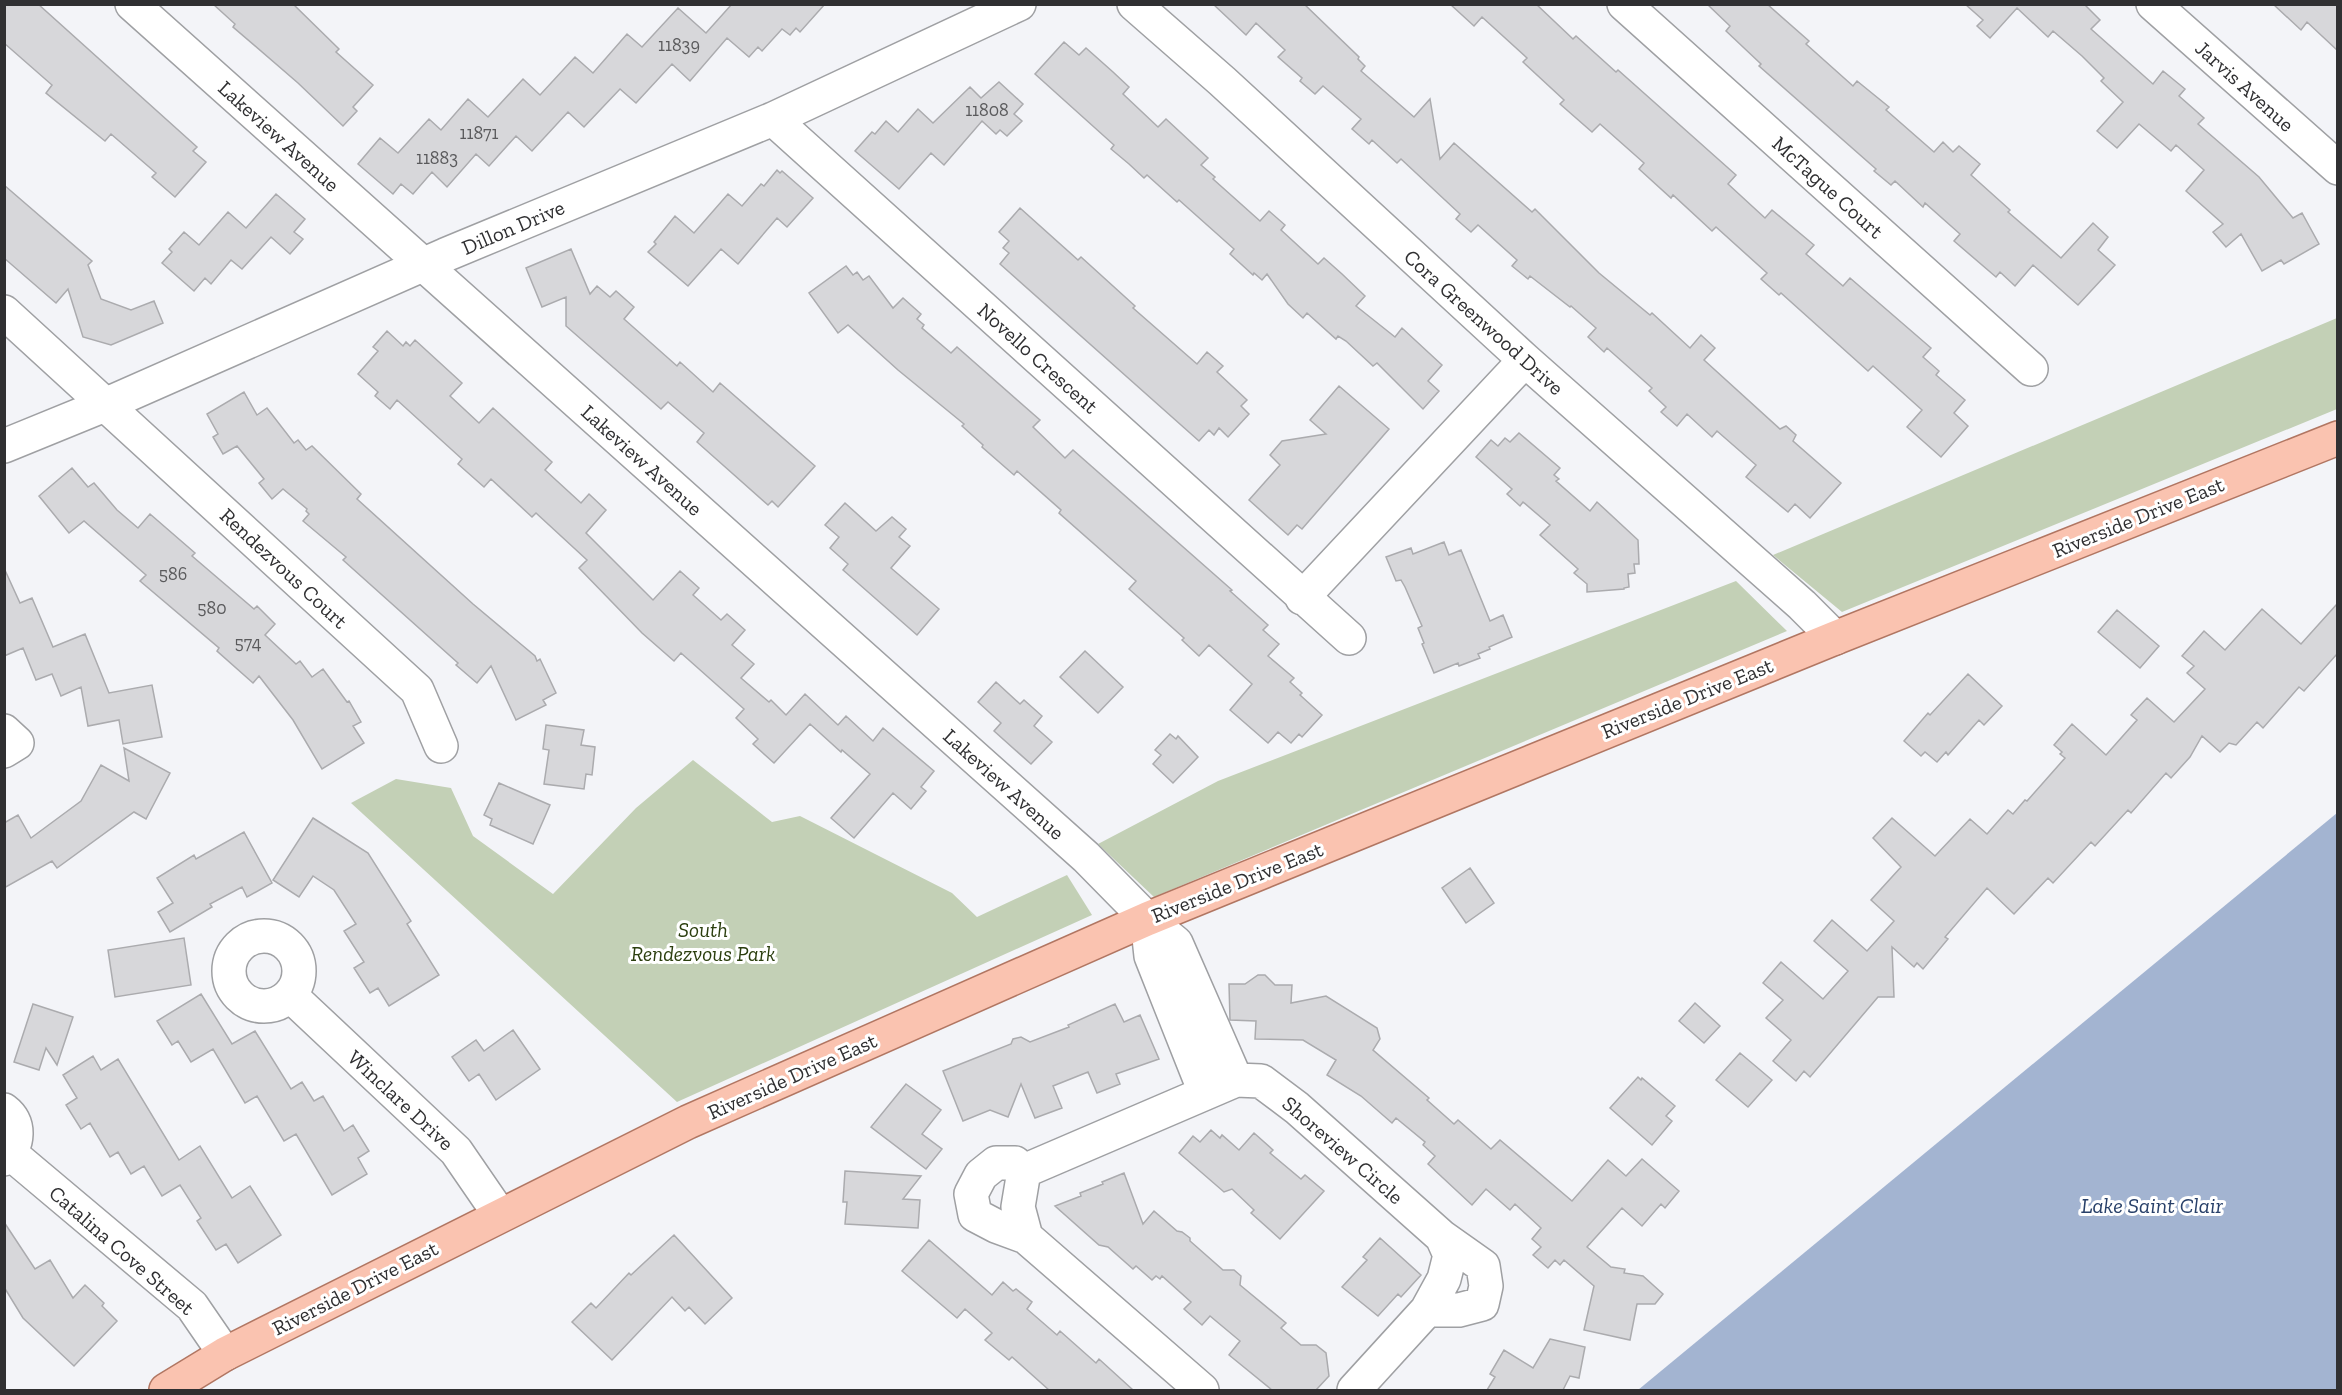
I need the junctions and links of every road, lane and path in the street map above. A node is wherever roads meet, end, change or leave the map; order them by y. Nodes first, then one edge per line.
1 (132, 4) edge
2 (1019, 4) edge
3 (1134, 4) edge
4 (1624, 4) edge
5 (2153, 4) edge
6 (773, 119) junction
7 (2337, 168) edge
8 (424, 265) junction
9 (4, 312) edge
10 (1525, 360) junction
11 (2031, 369) dead end
12 (107, 404) junction
13 (2337, 438) edge
14 (4, 446) edge
15 (1302, 598) junction
16 (1349, 638) dead end
17 (1835, 638) junction
18 (4, 731) edge
19 (441, 746) dead end
20 (4, 751) edge
21 (1147, 919) junction
22 (291, 996) dead end
23 (1236, 1080) junction
24 (1205, 1092) junction
25 (4, 1110) edge
26 (7, 1156) edge
27 (1024, 1171) junction
28 (500, 1215) junction
29 (1026, 1237) junction
30 (1442, 1237) junction
31 (1428, 1310) junction
32 (225, 1354) junction
33 (166, 1390) edge
34 (1202, 1390) edge
35 (1354, 1390) edge

1 - 8 street, Lakeview Avenue
2 - 6 street, Dillon Drive
3 - 10 street, Cora Greenwood Drive
4 - 11 street, McTague Court
5 - 7 street, Jarvis Avenue
6 - 8 street, Dillon Drive
6 - 15 street, Novello Crescent
8 - 12 street, Dillon Drive
8 - 21 street, Lakeview Avenue
9 - 12 street, Rendezvous Court
10 - 15 street
10 - 17 street, Cora Greenwood Drive
12 - 14 street, Dillon Drive
12 - 19 street, Rendezvous Court
13 - 17 main road, Riverside Drive East
15 - 16 street, Novello Crescent
17 - 21 main road, Riverside Drive East
18 - 20 street
21 - 23 street
21 - 24 street
21 - 28 main road, Riverside Drive East
22 - 28 street, Winclare Drive
23 - 24 street, Shoreview Circle
23 - 30 street, Shoreview Circle
24 - 27 street, Shoreview Circle
25 - 26 street, Catalina Cove Street
26 - 32 street, Catalina Cove Street
27 - 29 street
27 - 29 street
28 - 32 main road, Riverside Drive East
29 - 34 street
30 - 31 street
30 - 31 street, Shoreview Circle
31 - 35 street
32 - 33 main road, Riverside Drive East

